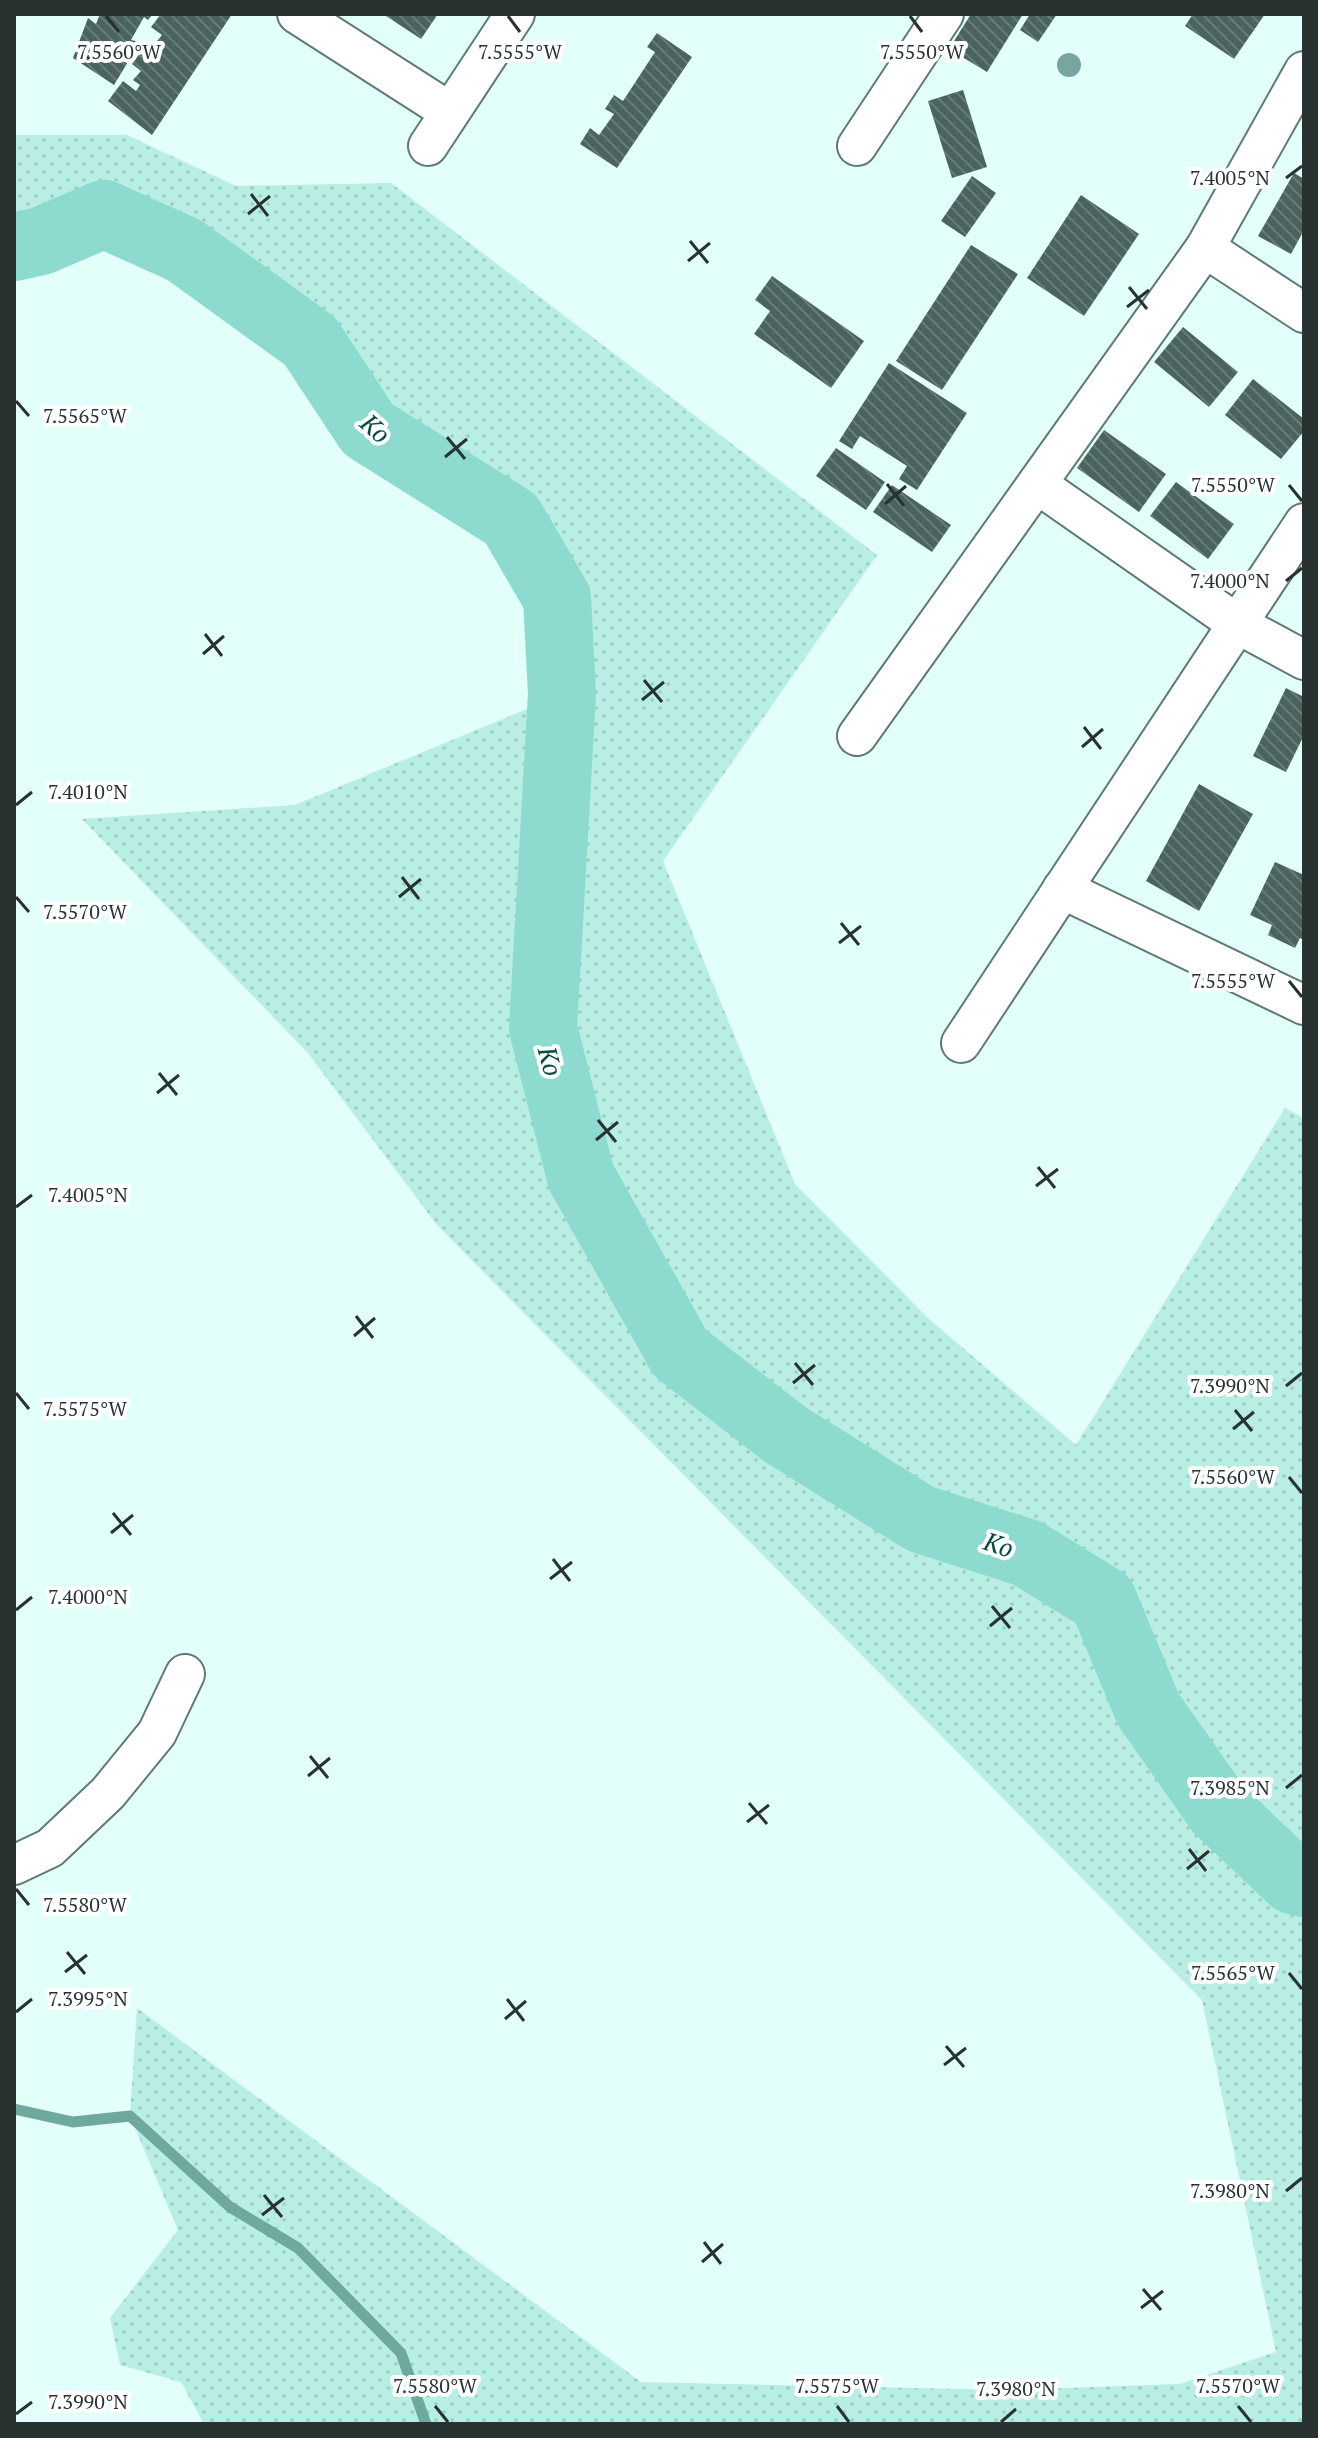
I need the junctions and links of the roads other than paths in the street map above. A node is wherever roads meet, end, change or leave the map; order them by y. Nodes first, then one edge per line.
1 (297, 14) edge
2 (515, 14) edge
3 (944, 14) edge
4 (1304, 71) edge
5 (450, 112) junction
6 (428, 146) dead end
7 (857, 146) dead end
8 (1205, 248) junction
9 (1304, 313) edge
10 (1037, 484) junction
11 (1304, 523) edge
12 (1239, 625) junction
13 (1304, 660) edge
14 (857, 736) dead end
15 (1062, 889) junction
16 (1304, 1005) edge
17 (961, 1043) dead end
18 (185, 1674) dead end
19 (14, 1865) edge

1 - 5 street
2 - 5 street
3 - 7 street
4 - 8 street
5 - 6 street
8 - 9 street
8 - 10 street
10 - 12 street
10 - 14 street
11 - 12 street
12 - 13 street
12 - 15 street
15 - 16 street
15 - 17 street
18 - 19 street

